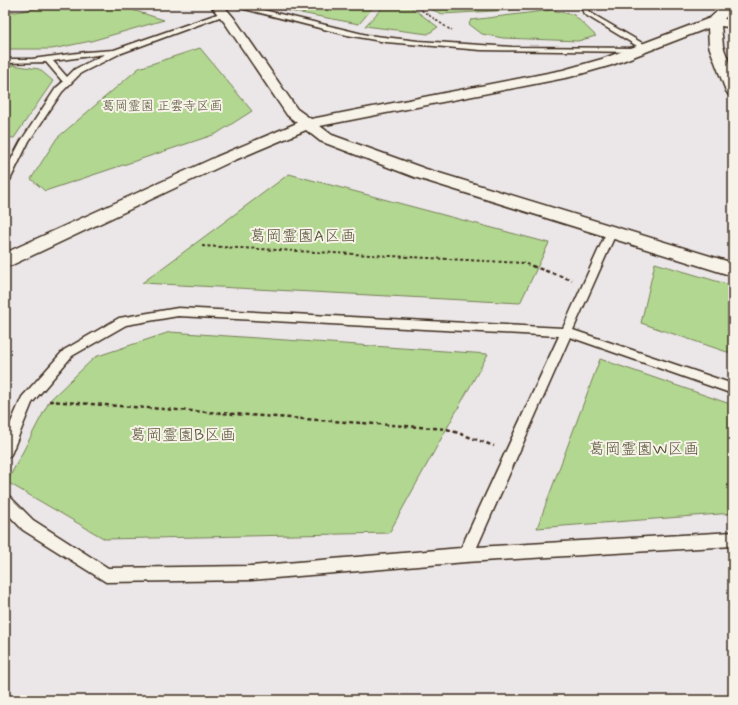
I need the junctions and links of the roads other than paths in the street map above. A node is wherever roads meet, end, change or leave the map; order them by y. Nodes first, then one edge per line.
1 (583, 5) edge
2 (731, 5) edge
3 (224, 8) edge
4 (714, 21) junction
5 (733, 24) edge
6 (642, 48) junction
7 (116, 52) junction
8 (48, 60) junction
9 (5, 61) edge
10 (729, 70) edge
11 (67, 82) junction
12 (733, 91) edge
13 (308, 124) junction
14 (5, 180) edge
15 (612, 232) junction
16 (5, 261) edge
17 (733, 270) edge
18 (567, 332) junction
19 (733, 389) edge
20 (5, 452) edge
21 (5, 501) edge
22 (733, 539) edge
23 (466, 555) junction

1 - 6 lane
2 - 4 street
3 - 6 lane
3 - 7 lane
3 - 13 street
4 - 5 street
4 - 6 street
4 - 10 street
6 - 13 street
7 - 8 lane
7 - 11 lane
8 - 9 lane
8 - 11 lane
10 - 12 street
11 - 14 lane
13 - 15 street
13 - 16 street
15 - 17 street
15 - 18 lane
18 - 19 lane
18 - 20 lane
18 - 23 lane
21 - 23 lane
22 - 23 lane

